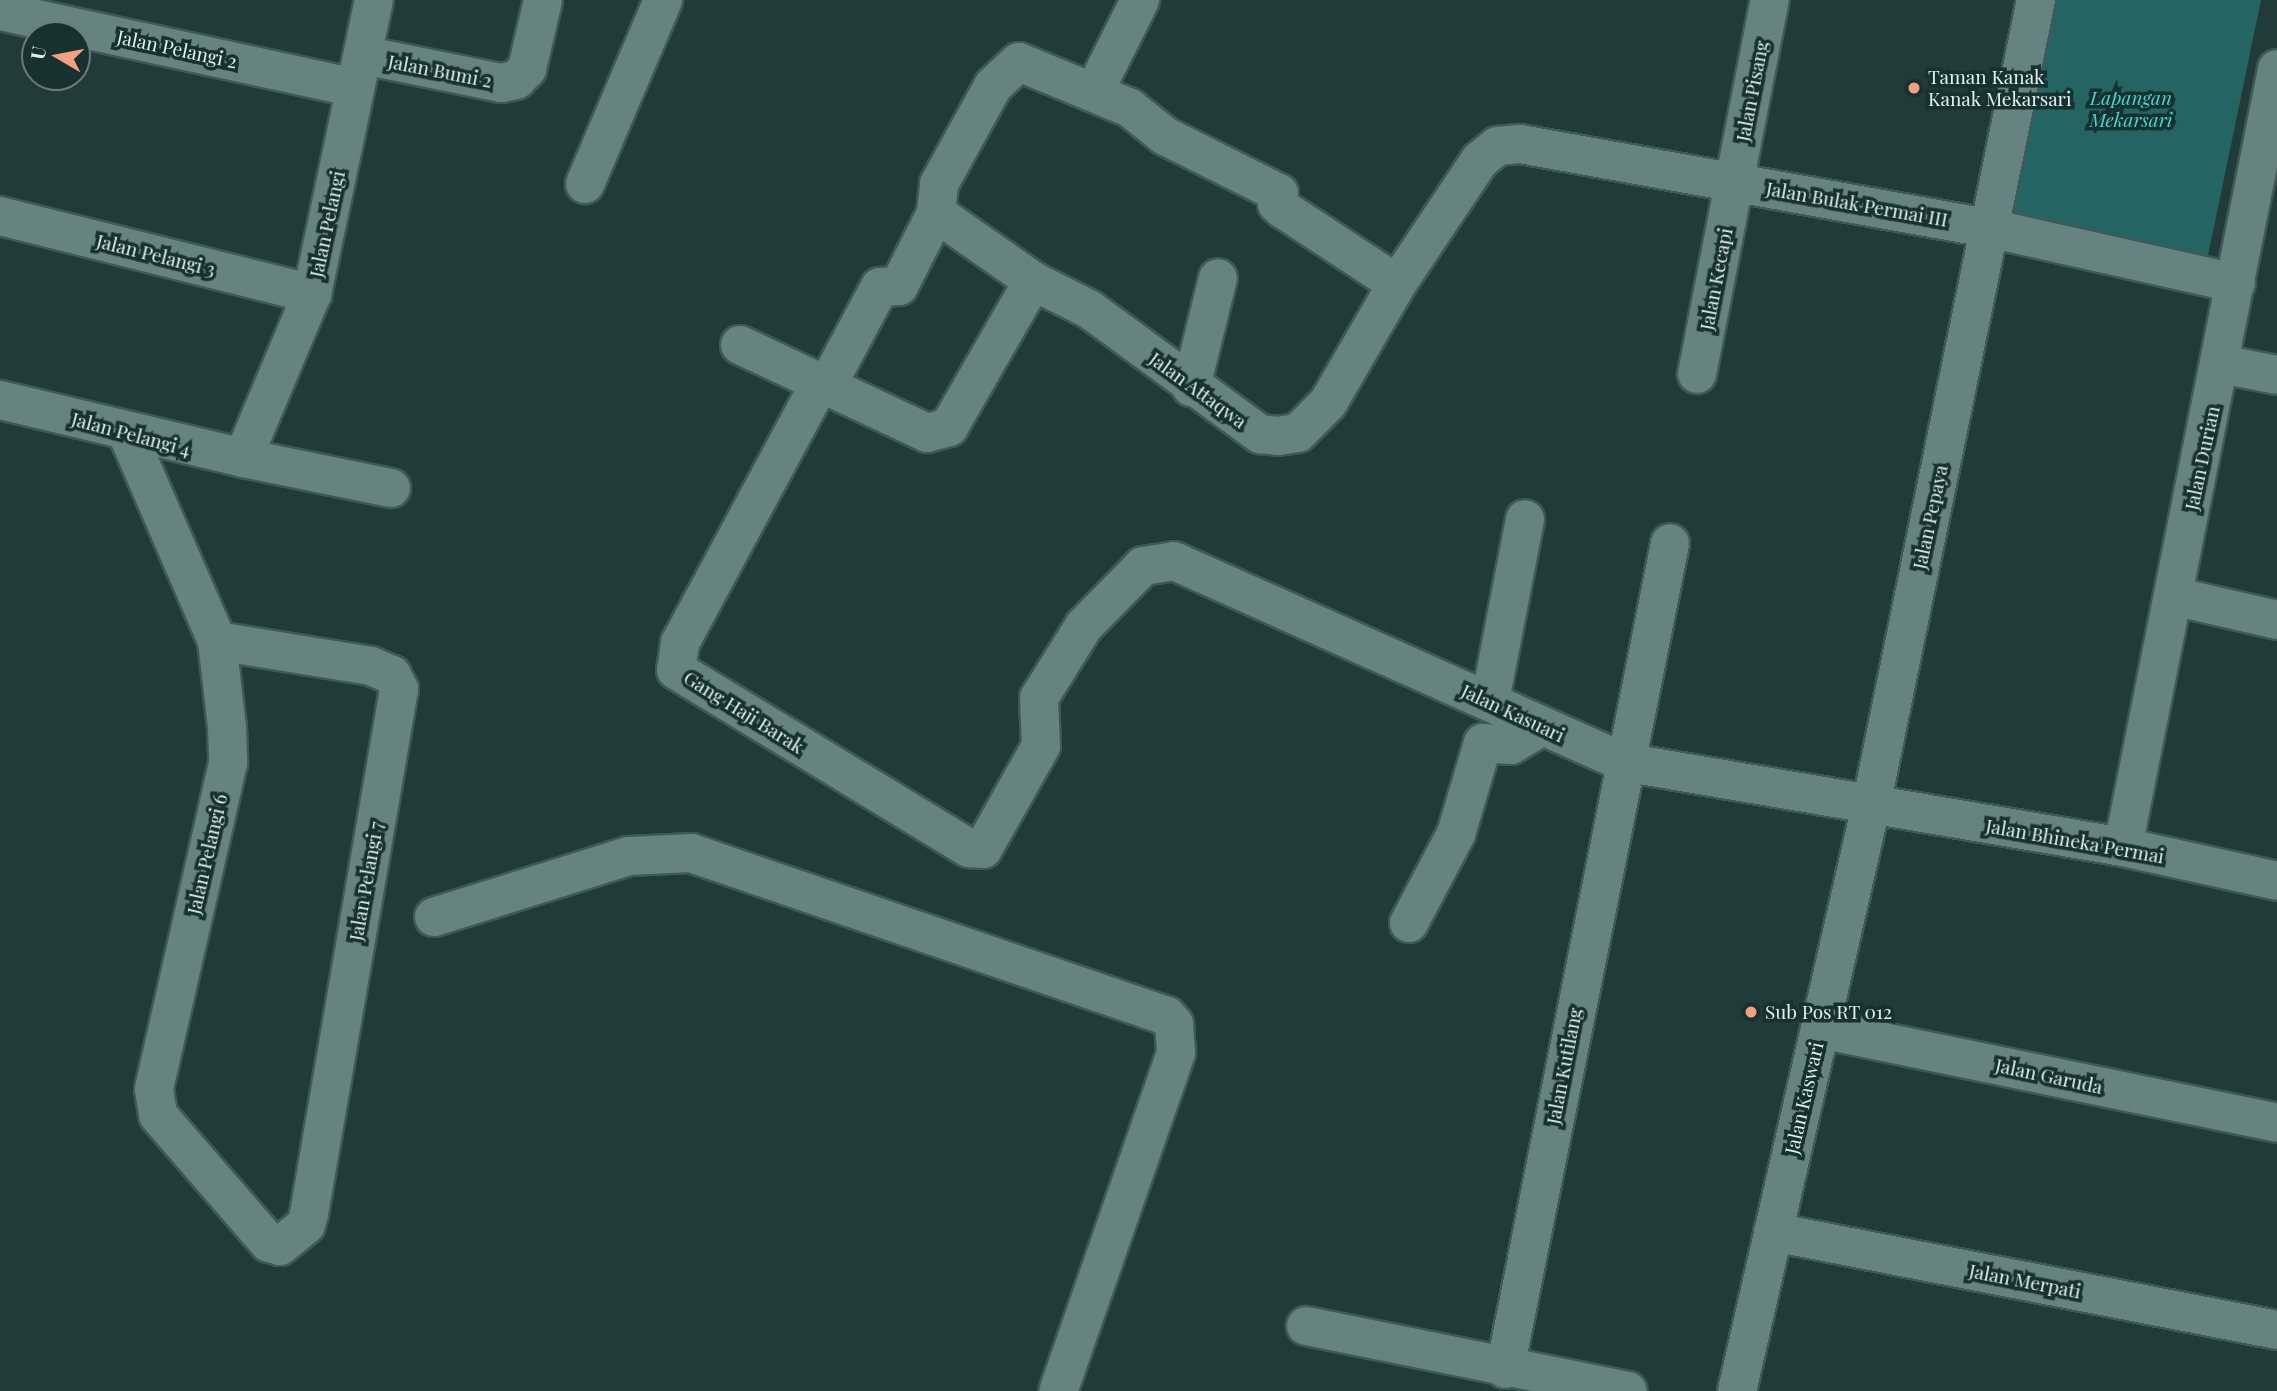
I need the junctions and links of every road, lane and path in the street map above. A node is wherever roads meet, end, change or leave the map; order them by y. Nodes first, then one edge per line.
1 (374, 0) edge
2 (543, 0) edge
3 (663, 0) edge
4 (1140, 0) edge
5 (1770, 0) edge
6 (2036, 0) edge
7 (12, 8) edge
8 (2277, 69) edge
9 (359, 72) junction
10 (1094, 92) junction
11 (2270, 145) edge
12 (1479, 160) joint
13 (1735, 183) junction
14 (585, 184) dead end
15 (936, 213) junction
16 (0, 216) edge
17 (1989, 228) junction
18 (1218, 278) dead end
19 (1032, 281) junction
20 (2236, 283) junction
21 (1397, 284) junction
22 (312, 294) junction
23 (740, 345) dead end
24 (2221, 364) junction
25 (1697, 374) dead end
26 (2277, 375) edge
27 (820, 383) junction
28 (1191, 387) junction
29 (0, 400) edge
30 (127, 433) junction
31 (247, 448) junction
32 (391, 488) dead end
33 (1525, 519) dead end
34 (1670, 543) dead end
35 (1174, 561) joint
36 (2173, 596) junction
37 (2277, 620) edge
38 (217, 642) junction
39 (1490, 701) junction
40 (1541, 727) junction
41 (1623, 762) junction
42 (1871, 806) junction
43 (2123, 847) junction
44 (2277, 881) edge
45 (434, 917) dead end
46 (1409, 923) dead end
47 (1820, 1029) junction
48 (2277, 1123) edge
49 (1773, 1232) junction
50 (272, 1246) joint
51 (1306, 1326) dead end
52 (2277, 1330) edge
53 (1505, 1369) junction
54 (1058, 1391) edge
55 (1628, 1391) edge
56 (1737, 1391) edge

1 - 9 street, Jalan Pelangi
2 - 9 street, Jalan Bumi 2
3 - 14 street
4 - 10 street
5 - 13 street, Jalan Pisang
6 - 17 street, Jalan Pepaya
7 - 9 street, Jalan Pelangi 2
8 - 11 street, Jalan Durian
9 - 22 street, Jalan Pelangi
10 - 15 street
10 - 21 street
11 - 20 street, Jalan Durian
12 - 13 street, Jalan Bulak Permai III
12 - 21 street, Jalan Attaqwa
13 - 17 street, Jalan Bulak Permai III
13 - 25 street, Jalan Kecapi
15 - 19 street, Jalan Attaqwa
15 - 27 street
16 - 22 street, Jalan Pelangi 3
17 - 20 street, Jalan Bulak Permai III
17 - 42 street, Jalan Pepaya
18 - 28 street
19 - 27 street
19 - 28 street, Jalan Attaqwa
20 - 24 street, Jalan Durian
21 - 28 street, Jalan Attaqwa
22 - 31 street, Jalan Pelangi
23 - 27 street
24 - 26 street
24 - 36 street, Jalan Durian
27 - 35 street, Gang Haji Barak
29 - 30 street, Jalan Pelangi 4
30 - 31 street, Jalan Pelangi 4
30 - 38 street, Jalan Pelangi 6
31 - 32 street, Jalan Pelangi 4
33 - 39 street
34 - 41 street, Jalan Kutilang
35 - 39 street, Jalan Kasuari
36 - 37 street
36 - 43 street, Jalan Durian
38 - 50 street, Jalan Pelangi 6
38 - 50 street, Jalan Pelangi 7
39 - 40 street, Jalan Kasuari
40 - 41 street, Jalan Kasuari
40 - 46 street
41 - 42 street, Jalan Kasuari
41 - 53 street, Jalan Kutilang
42 - 43 street, Jalan Bhineka Permai
42 - 47 street, Jalan Kaswari
43 - 44 street, Jalan Bhineka Permai
45 - 54 street
47 - 48 street, Jalan Garuda
47 - 49 street, Jalan Kaswari
49 - 52 street, Jalan Merpati
49 - 56 street, Jalan Kaswari
51 - 53 street
53 - 55 street

